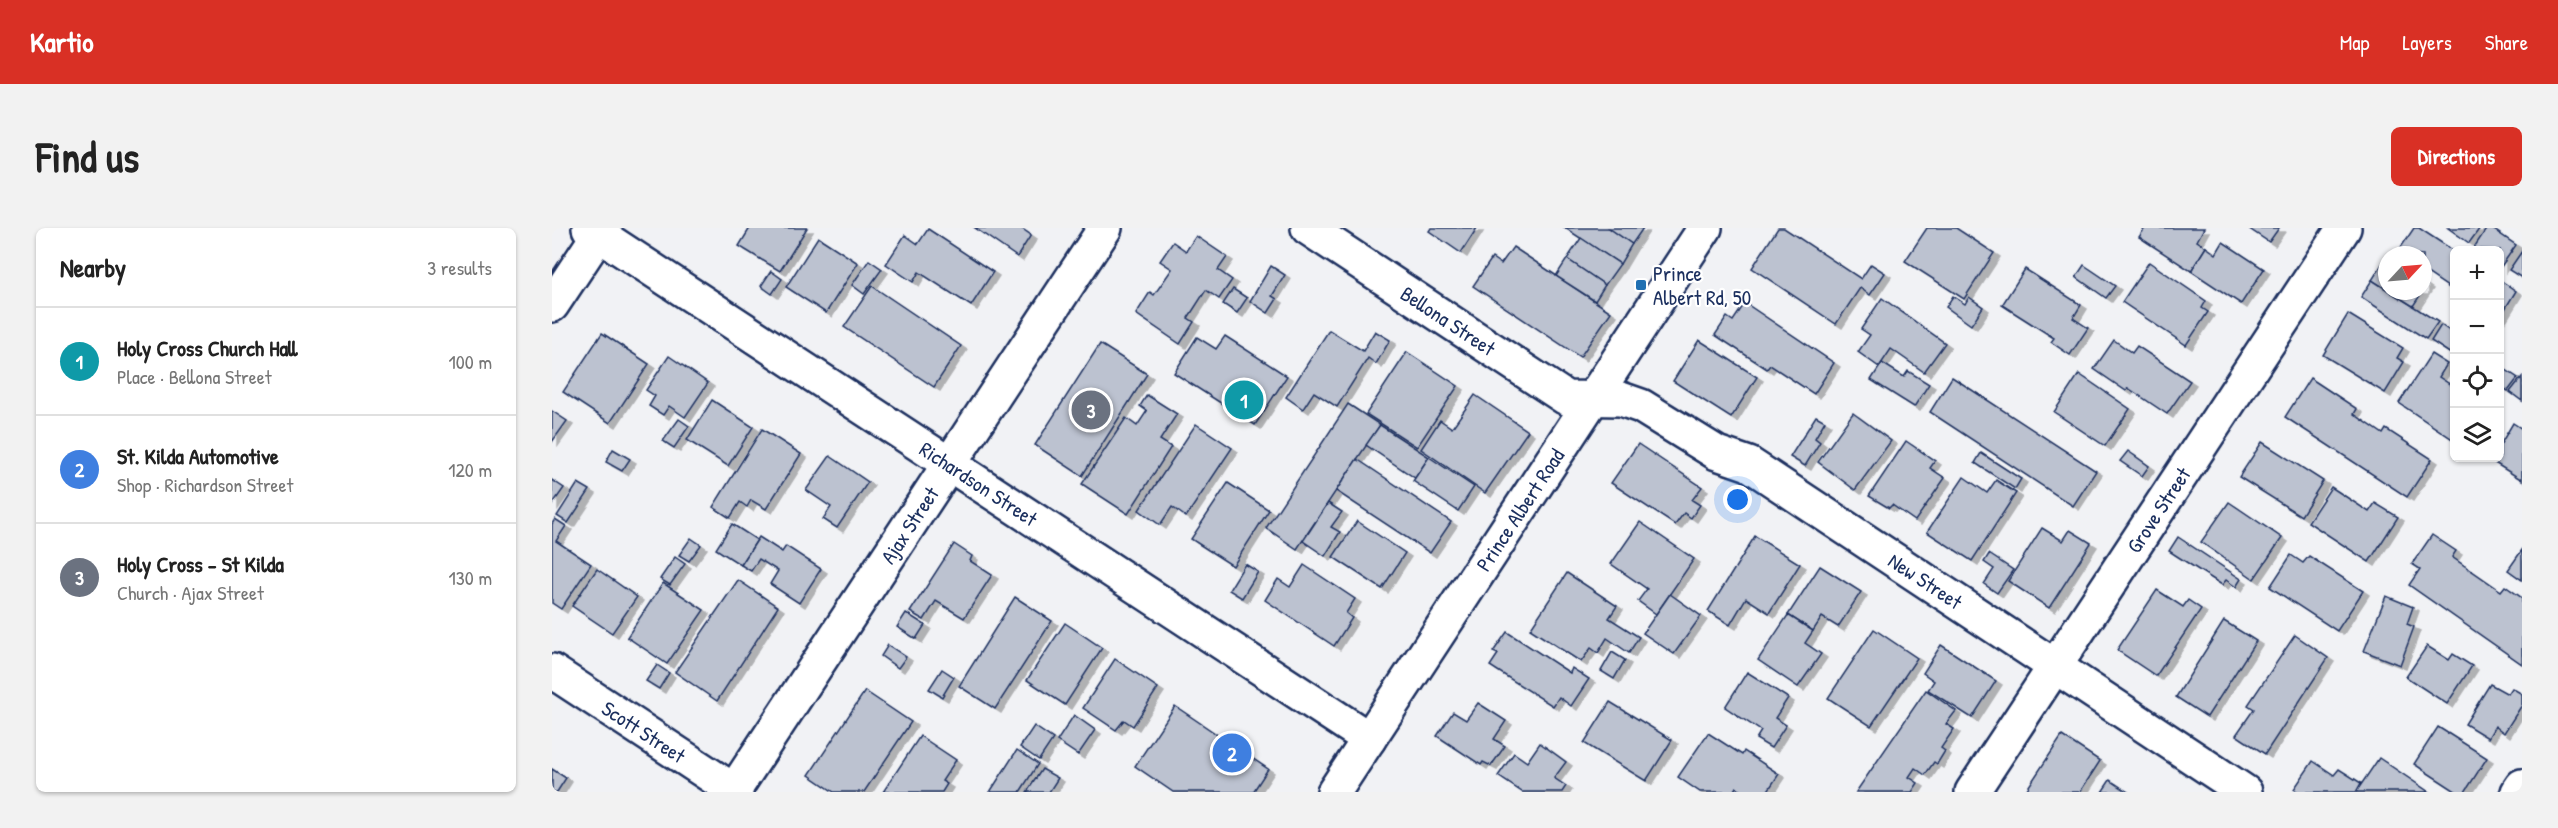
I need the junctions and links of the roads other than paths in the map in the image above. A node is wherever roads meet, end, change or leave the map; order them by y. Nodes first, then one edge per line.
1 (1105, 228) edge
2 (1308, 228) edge
3 (1705, 228) edge
4 (2344, 228) edge
5 (597, 230) edge
6 (552, 305) edge
7 (1593, 398) junction
8 (949, 464) junction
9 (2055, 667) junction
10 (552, 671) edge
11 (1370, 739) junction
12 (2522, 786) edge
13 (734, 792) edge
14 (1334, 792) edge
15 (1972, 792) edge
16 (2245, 792) edge
17 (2518, 792) edge

1 - 8 street, Ajax Street
2 - 7 street, Bellona Street
3 - 7 street, Prince Albert Road
4 - 9 street, Grove Street
5 - 6 street
5 - 8 street, Richardson Street
7 - 9 street, New Street
7 - 11 street, Prince Albert Road
8 - 11 street, Richardson Street
8 - 13 street, Ajax Street
9 - 15 street, Grove Street
9 - 16 street, New Street
10 - 13 street, Scott Street
11 - 14 street, Prince Albert Road
12 - 17 street

